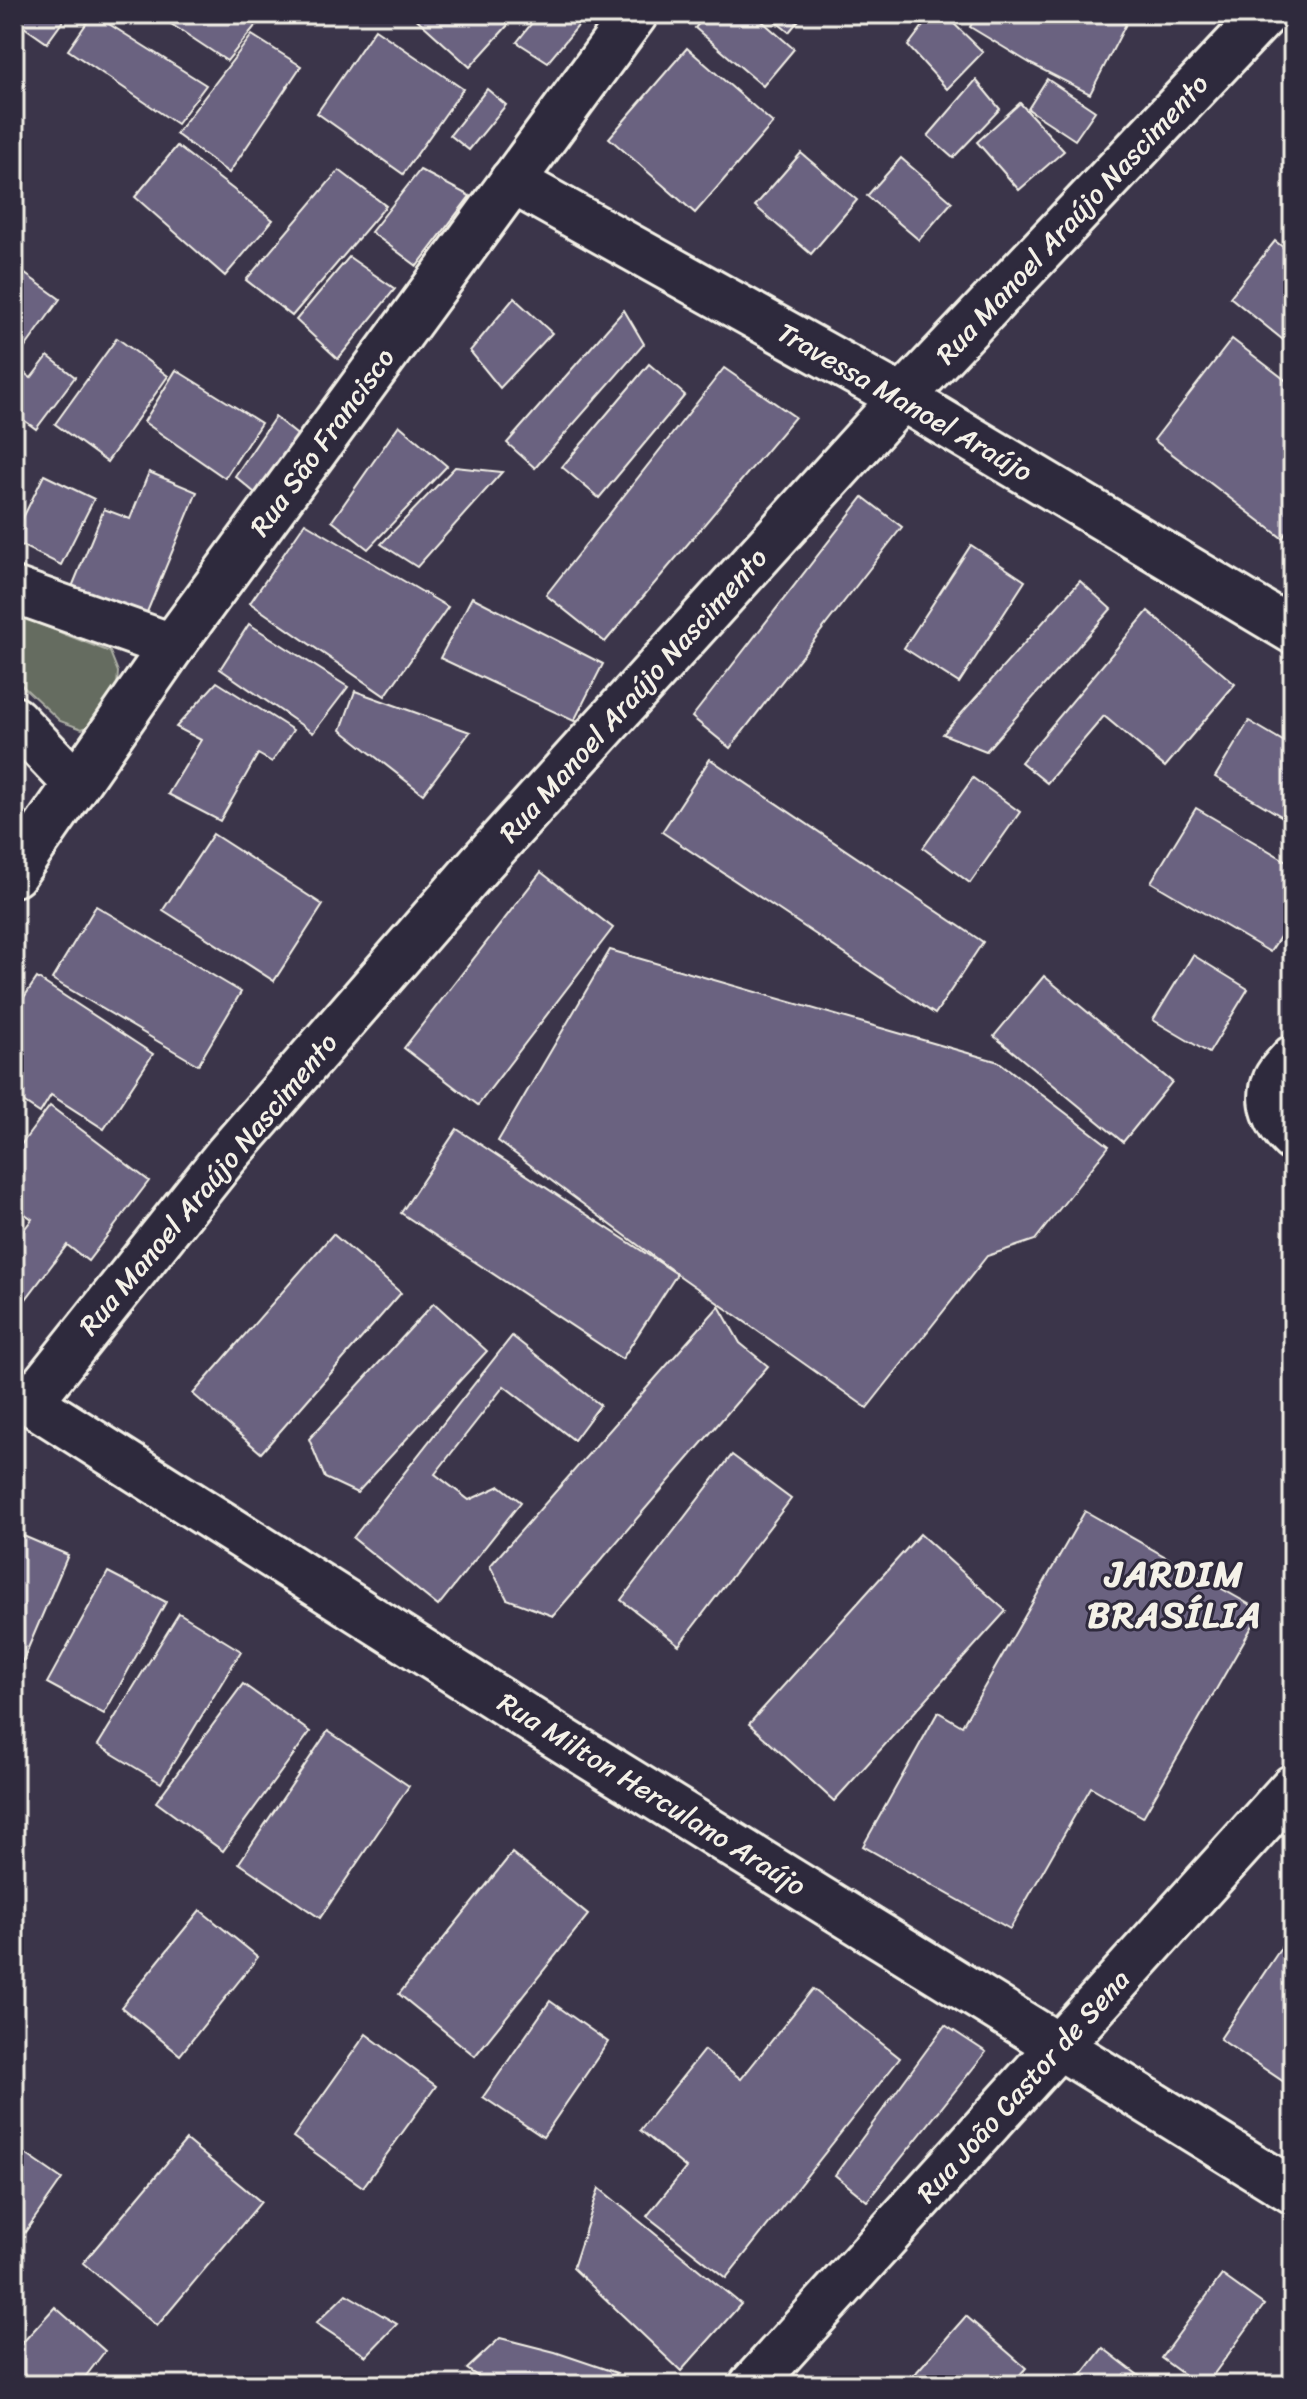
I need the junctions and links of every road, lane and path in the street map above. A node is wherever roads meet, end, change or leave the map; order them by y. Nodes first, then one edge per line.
1 (635, 14) edge
2 (1265, 14) edge
3 (512, 181) junction
4 (902, 398) junction
5 (14, 590) edge
6 (1293, 631) edge
7 (172, 646) junction
8 (14, 719) edge
9 (76, 784) junction
10 (14, 874) edge
11 (1284, 1068) edge
12 (1293, 1139) edge
13 (22, 1397) edge
14 (1293, 1787) edge
15 (1060, 2046) junction
16 (1293, 2191) edge
17 (752, 2385) edge

1 - 3 street, Rua São Francisco
2 - 4 street, Rua Manoel Araújo Nascimento
3 - 4 street, Travessa Manoel Araújo
3 - 7 street, Rua São Francisco
4 - 6 street, Travessa Manoel Araújo
4 - 13 street, Rua Manoel Araújo Nascimento
5 - 7 street
7 - 9 street, Rua São Francisco
8 - 9 street
9 - 10 street, Rua São Francisco
11 - 12 street
13 - 15 street, Rua Milton Herculano Araújo
14 - 15 street, Rua João Castor de Sena
15 - 16 street, Rua Milton Herculano Araújo
15 - 17 street, Rua João Castor de Sena

